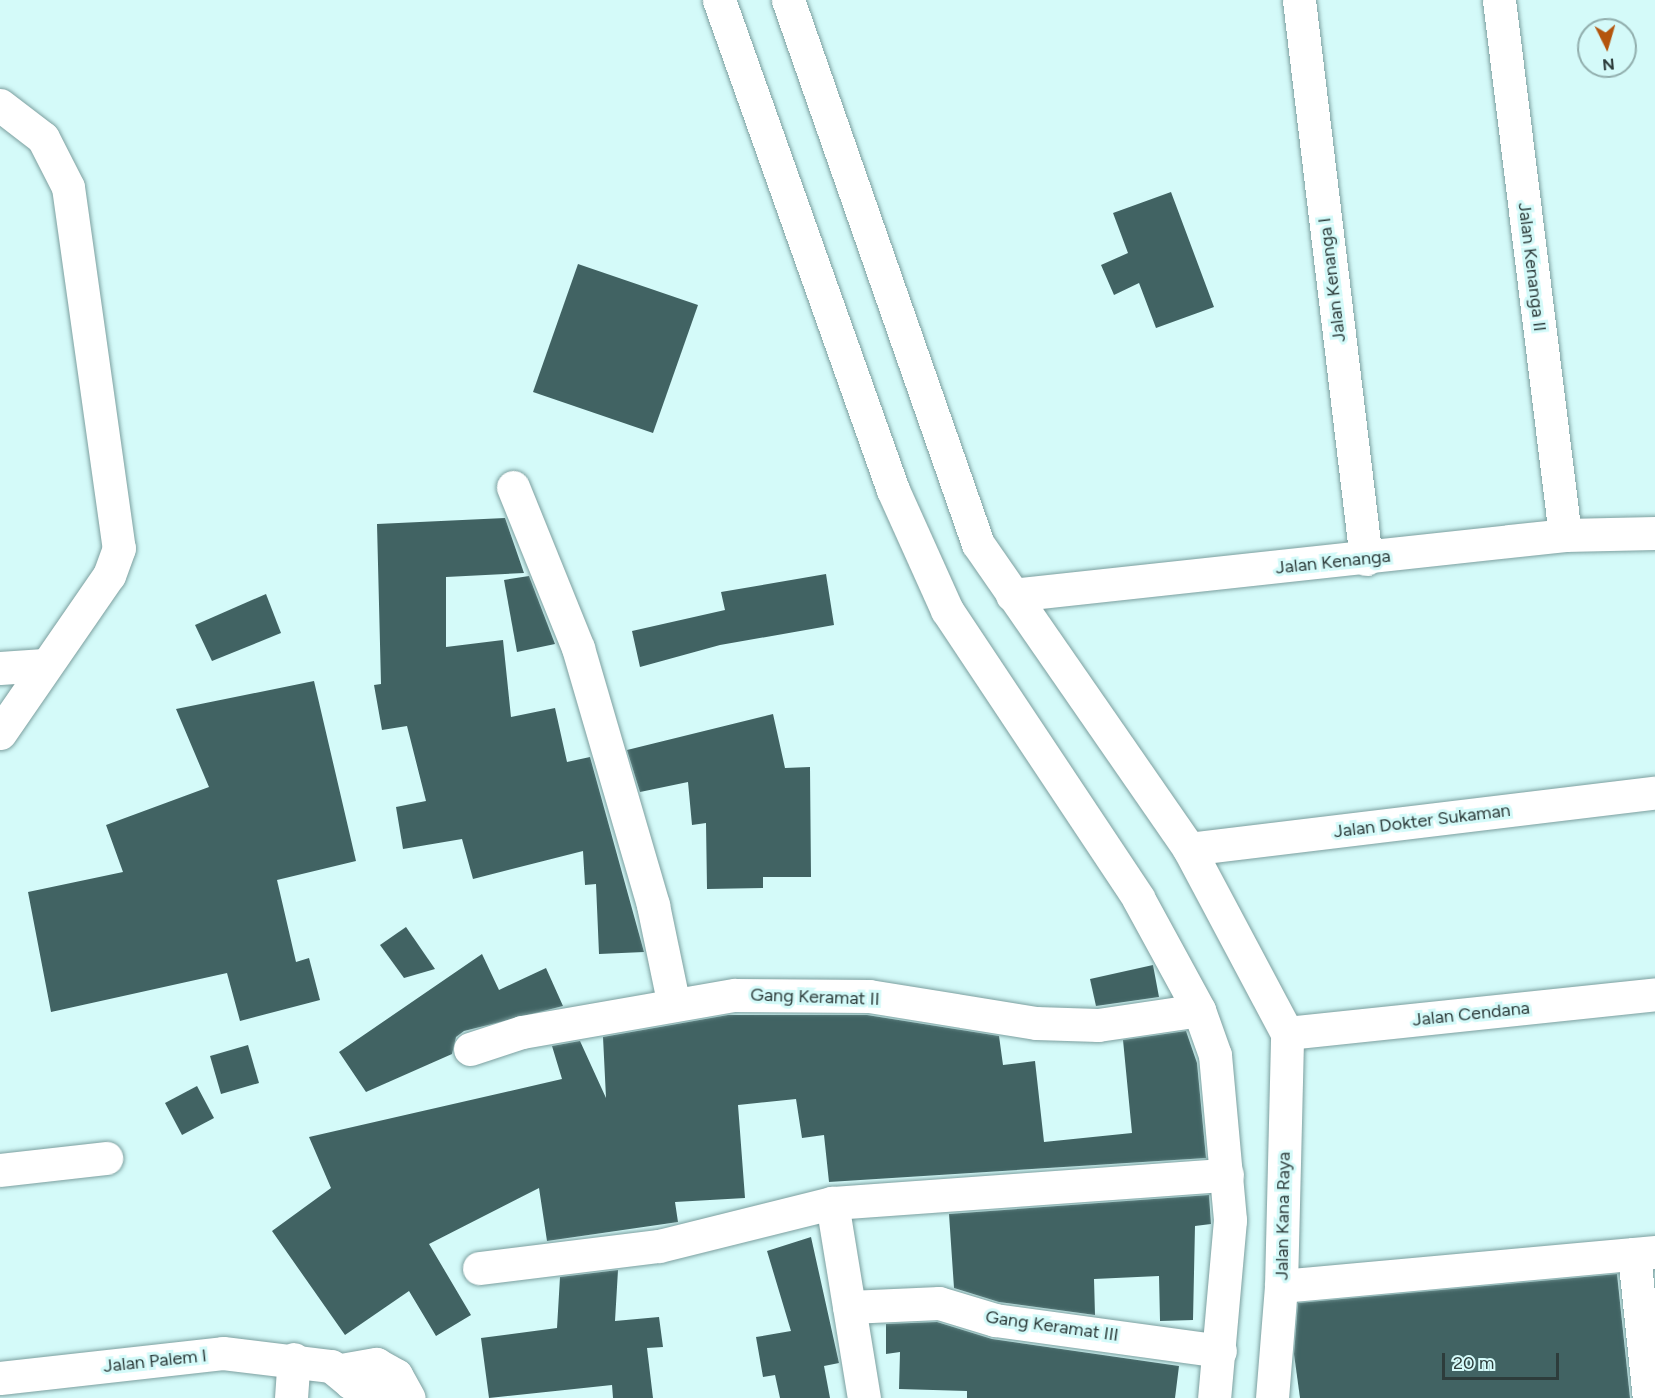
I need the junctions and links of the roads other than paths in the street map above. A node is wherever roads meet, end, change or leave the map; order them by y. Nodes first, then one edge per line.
1 (719, 0) edge
2 (788, 0) edge
3 (1299, 0) edge
4 (1499, 0) edge
5 (0, 105) edge
6 (513, 487) dead end
7 (1655, 533) edge
8 (1565, 535) junction
9 (1366, 559) junction
10 (1012, 595) junction
11 (44, 664) junction
12 (0, 668) edge
13 (0, 733) edge
14 (1655, 793) edge
15 (1189, 849) junction
16 (1655, 994) edge
17 (673, 1001) junction
18 (1198, 1010) junction
19 (1287, 1033) junction
20 (470, 1049) dead end
21 (106, 1158) dead end
22 (0, 1170) edge
23 (1227, 1175) junction
24 (832, 1203) junction
25 (1644, 1253) edge
26 (479, 1268) dead end
27 (1281, 1286) junction
28 (849, 1307) junction
29 (1220, 1351) junction
30 (319, 1364) junction
31 (0, 1378) edge
32 (291, 1398) edge
33 (391, 1398) edge
34 (409, 1398) edge
35 (864, 1398) edge
36 (1214, 1398) edge
37 (1272, 1398) edge
38 (1649, 1398) edge

1 - 18 street
2 - 10 street
3 - 9 street, Jalan Kenanga I
4 - 8 street, Jalan Kenanga II
5 - 11 street
6 - 17 street
7 - 8 street, Jalan Kenanga
8 - 9 street, Jalan Kenanga
9 - 10 street, Jalan Kenanga
10 - 15 street
11 - 12 street
11 - 13 street
14 - 15 street, Jalan Dokter Sukaman
15 - 19 street
16 - 19 street, Jalan Cendana
17 - 18 street, Gang Keramat II
17 - 20 street, Gang Keramat II
18 - 23 street
19 - 27 street, Jalan Kana Raya
21 - 22 street
23 - 24 street
23 - 29 street
24 - 26 street
24 - 28 street
25 - 27 street
25 - 38 street
27 - 37 street, Jalan Kana Raya
28 - 29 street, Gang Keramat III
28 - 35 street
29 - 36 street
30 - 31 street, Jalan Palem I
30 - 32 street
30 - 33 street
30 - 34 street

